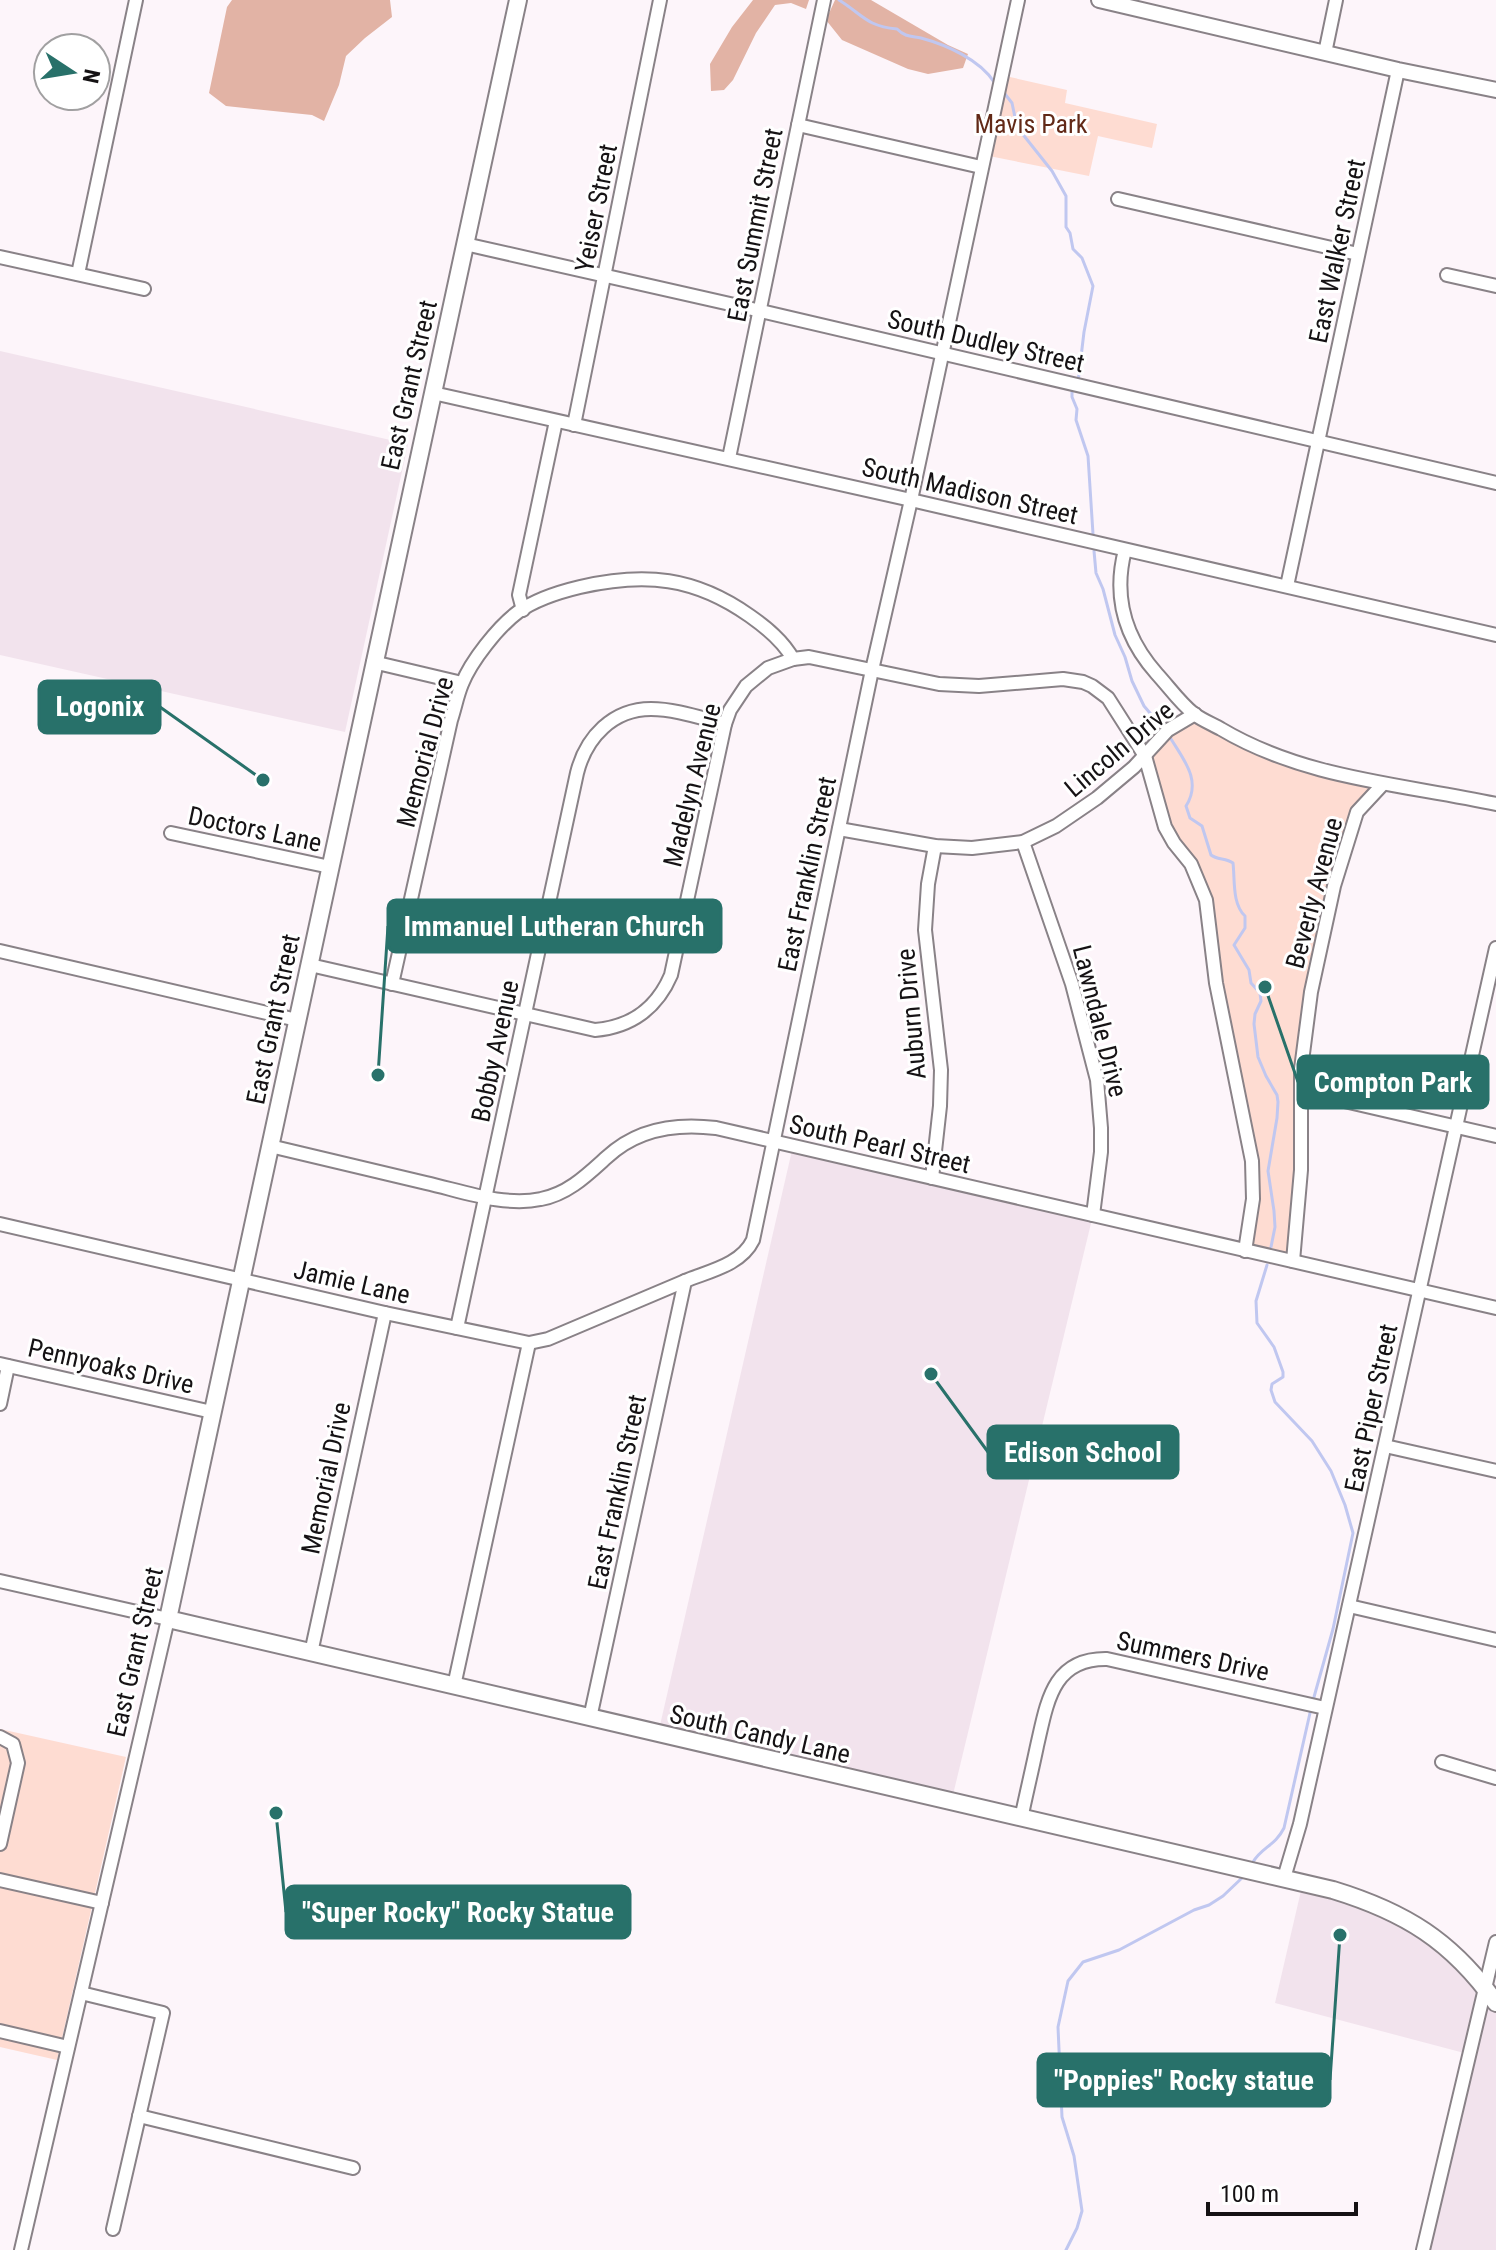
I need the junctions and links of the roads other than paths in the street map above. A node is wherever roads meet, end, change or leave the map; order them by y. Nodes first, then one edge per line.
1 (136, 0) edge
2 (518, 0) edge
3 (660, 0) edge
4 (824, 0) edge
5 (1018, 0) edge
6 (1099, 0) edge
7 (1336, 0) edge
8 (1325, 53) junction
9 (1398, 70) junction
10 (1496, 90) edge
11 (798, 125) junction
12 (981, 167) junction
13 (1118, 199) dead end
14 (465, 244) junction
15 (1358, 254) junction
16 (0, 257) edge
17 (78, 274) junction
18 (1447, 275) dead end
19 (605, 276) junction
20 (1496, 286) edge
21 (144, 289) dead end
22 (761, 311) junction
23 (943, 353) junction
24 (433, 393) junction
25 (556, 421) junction
26 (574, 425) junction
27 (1318, 441) junction
28 (729, 458) junction
29 (1496, 483) edge
30 (911, 500) junction
31 (1125, 550) junction
32 (1287, 586) junction
33 (523, 610) junction
34 (1496, 635) edge
35 (793, 659) junction
36 (373, 662) junction
37 (872, 670) junction
38 (462, 683) junction
39 (1195, 714) junction
40 (725, 724) junction
41 (1145, 756) junction
42 (1383, 784) junction
43 (1496, 804) edge
44 (839, 829) junction
45 (171, 833) dead end
46 (1023, 842) junction
47 (935, 846) junction
48 (330, 867) junction
49 (1496, 948) edge
50 (0, 951) edge
51 (310, 965) junction
52 (1494, 970) edge
53 (392, 984) junction
54 (525, 1016) junction
55 (297, 1020) junction
56 (1301, 1091) junction
57 (1455, 1126) junction
58 (1496, 1136) edge
59 (773, 1141) junction
60 (270, 1146) junction
61 (932, 1178) junction
62 (486, 1197) junction
63 (1093, 1215) junction
64 (0, 1224) edge
65 (1245, 1251) junction
66 (1293, 1261) junction
67 (241, 1278) junction
68 (685, 1281) junction
69 (1419, 1291) junction
70 (1496, 1308) edge
71 (385, 1313) junction
72 (457, 1328) junction
73 (529, 1343) junction
74 (4, 1365) edge
75 (0, 1404) edge
76 (212, 1412) junction
77 (1385, 1446) junction
78 (1496, 1471) edge
79 (0, 1581) edge
80 (1349, 1606) junction
81 (168, 1619) junction
82 (1496, 1640) edge
83 (311, 1653) junction
84 (454, 1686) junction
85 (1325, 1708) junction
86 (590, 1718) junction
87 (0, 1737) edge
88 (1442, 1762) dead end
89 (1496, 1778) edge
90 (1021, 1819) junction
91 (0, 1844) edge
92 (1284, 1878) junction
93 (0, 1880) edge
94 (102, 1903) junction
95 (1496, 1942) edge
96 (1484, 1986) junction
97 (81, 1993) junction
98 (1496, 2003) edge
99 (0, 2031) edge
100 (68, 2047) junction
101 (139, 2116) junction
102 (353, 2168) dead end
103 (113, 2229) dead end
104 (21, 2250) edge
105 (1423, 2250) edge

1 - 17 street
2 - 14 main road, East Grant Street
3 - 19 street, Yeiser Street
4 - 11 street, East Summit Street
5 - 12 street, East Franklin Street
6 - 8 street
7 - 8 street
8 - 9 street
9 - 10 street
9 - 15 street, East Walker Street
11 - 12 street
11 - 22 street, East Summit Street
12 - 23 street, East Franklin Street
13 - 15 street
14 - 19 street, South Dudley Street
14 - 24 main road, East Grant Street
15 - 27 street, East Walker Street
16 - 17 street
17 - 21 street
18 - 20 street
19 - 22 street, South Dudley Street
19 - 26 street, Yeiser Street
22 - 23 street, South Dudley Street
22 - 28 street, East Summit Street
23 - 27 street, South Dudley Street
23 - 30 street, East Franklin Street
24 - 25 street, South Madison Street
24 - 36 main road, East Grant Street
25 - 26 street, South Madison Street
25 - 33 street
26 - 28 street, South Madison Street
27 - 29 street, South Dudley Street
27 - 32 street, East Walker Street
28 - 30 street, South Madison Street
30 - 31 street, South Madison Street
30 - 37 street, East Franklin Street
31 - 32 street, South Madison Street
31 - 39 street
32 - 34 street, South Madison Street
33 - 35 street, Memorial Drive
33 - 38 street, Memorial Drive
35 - 37 street, Madelyn Avenue
35 - 40 street, Madelyn Avenue
36 - 38 street
36 - 48 main road, East Grant Street
37 - 41 street
37 - 44 street, East Franklin Street
38 - 53 street, Memorial Drive
39 - 41 street, Lincoln Drive
39 - 42 street
40 - 54 street, Madelyn Avenue
40 - 54 street, Bobby Avenue
41 - 46 street, Lincoln Drive
41 - 65 street
42 - 43 street
42 - 56 street, Beverly Avenue
44 - 47 street, Lincoln Drive
44 - 59 street, East Franklin Street
45 - 48 street, Doctors Lane
46 - 47 street, Lincoln Drive
46 - 63 street, Lawndale Drive
47 - 61 street, Auburn Drive
48 - 51 main road, East Grant Street
49 - 52 street, East Piper Street
50 - 55 street
51 - 53 street, Madelyn Avenue
51 - 55 main road, East Grant Street
52 - 57 street, East Piper Street
53 - 54 street, Madelyn Avenue
54 - 62 street, Bobby Avenue
55 - 60 main road, East Grant Street
56 - 57 street
56 - 66 street, Beverly Avenue
57 - 58 street
57 - 69 street, East Piper Street
59 - 61 street, South Pearl Street
59 - 62 street, South Pearl Street
59 - 68 street, East Franklin Street
60 - 62 street, South Pearl Street
60 - 67 main road, East Grant Street
61 - 63 street, South Pearl Street
62 - 72 street, Bobby Avenue
63 - 65 street, South Pearl Street
64 - 67 street, Jamie Lane
65 - 66 street, South Pearl Street
66 - 69 street, South Pearl Street
67 - 71 street, Jamie Lane
67 - 76 main road, East Grant Street
68 - 73 street, Jamie Lane
68 - 86 street, East Franklin Street
69 - 70 street, South Pearl Street
69 - 77 street, East Piper Street
71 - 72 street, Jamie Lane
71 - 83 street, Memorial Drive
72 - 73 street, Jamie Lane
73 - 84 street
74 - 75 street
74 - 76 street, Pennyoaks Drive
76 - 81 main road, East Grant Street
77 - 78 street
77 - 80 street, East Piper Street
79 - 81 street, South Candy Lane
80 - 82 street
80 - 85 street, East Piper Street
81 - 83 main road, South Candy Lane
81 - 94 street, East Grant Street
83 - 84 main road, South Candy Lane
84 - 86 main road, South Candy Lane
85 - 90 street, Summers Drive
85 - 92 street, East Piper Street
86 - 90 main road, South Candy Lane
87 - 91 street
88 - 89 street
90 - 92 main road, South Candy Lane
92 - 96 main road, South Candy Lane
93 - 94 street
94 - 97 street, East Grant Street
95 - 96 street
96 - 98 main road, South Candy Lane
96 - 105 street
97 - 100 street, East Grant Street
97 - 101 street
99 - 100 street
100 - 104 street, East Grant Street
101 - 102 street
101 - 103 street

